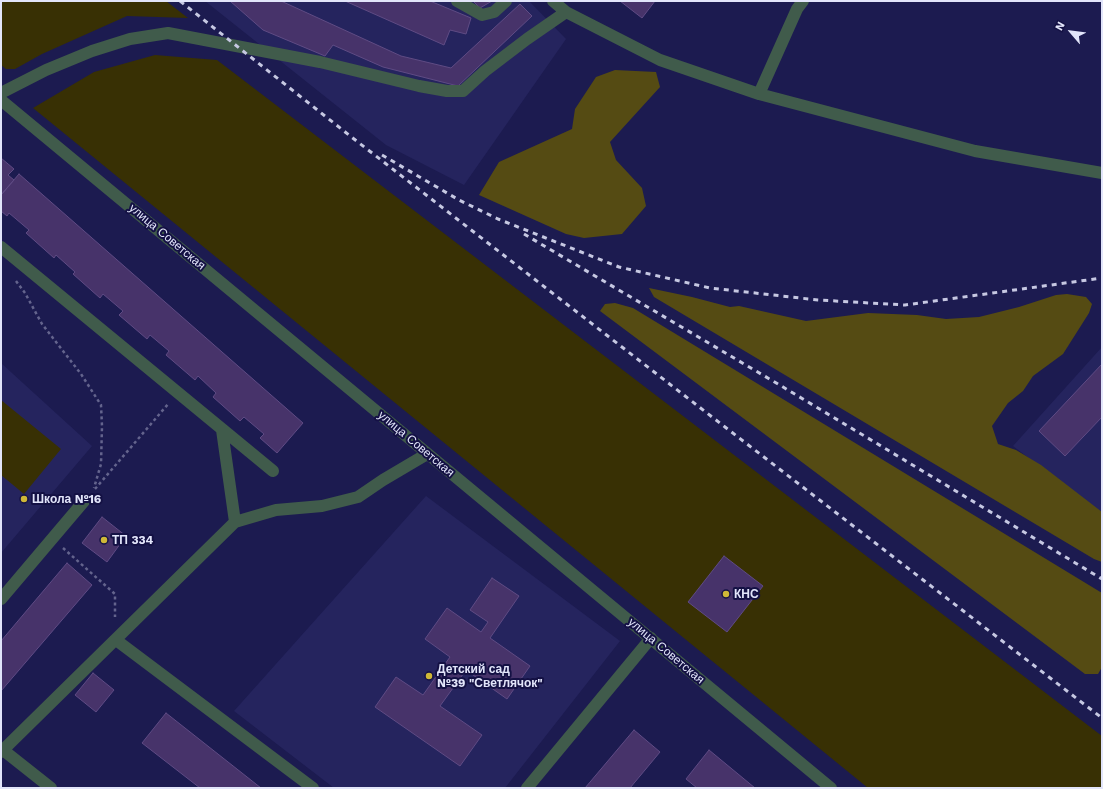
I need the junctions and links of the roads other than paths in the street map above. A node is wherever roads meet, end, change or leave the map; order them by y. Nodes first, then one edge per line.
1 (457, 1) edge
2 (506, 1) edge
3 (553, 1) edge
4 (803, 1) edge
5 (566, 12) junction
6 (1, 93) edge
7 (758, 94) junction
8 (1, 100) edge
9 (1102, 173) edge
10 (1, 247) edge
11 (222, 430) junction
12 (428, 454) junction
13 (273, 471) dead end
14 (85, 500) road end
15 (235, 522) junction
16 (1, 599) edge
17 (651, 638) junction
18 (116, 640) junction
19 (2, 751) edge
20 (51, 788) edge
21 (314, 788) edge
22 (527, 788) edge
23 (831, 788) edge

1 - 2 street
3 - 5 street
4 - 7 street
5 - 6 street
5 - 7 street
7 - 9 street
8 - 12 street, улица Советская
10 - 11 street
11 - 13 street
11 - 15 street
12 - 15 street
12 - 17 street, улица Советская
14 - 16 street
15 - 18 street
17 - 22 street
17 - 23 street, улица Советская
18 - 19 street
18 - 21 street
19 - 20 street

